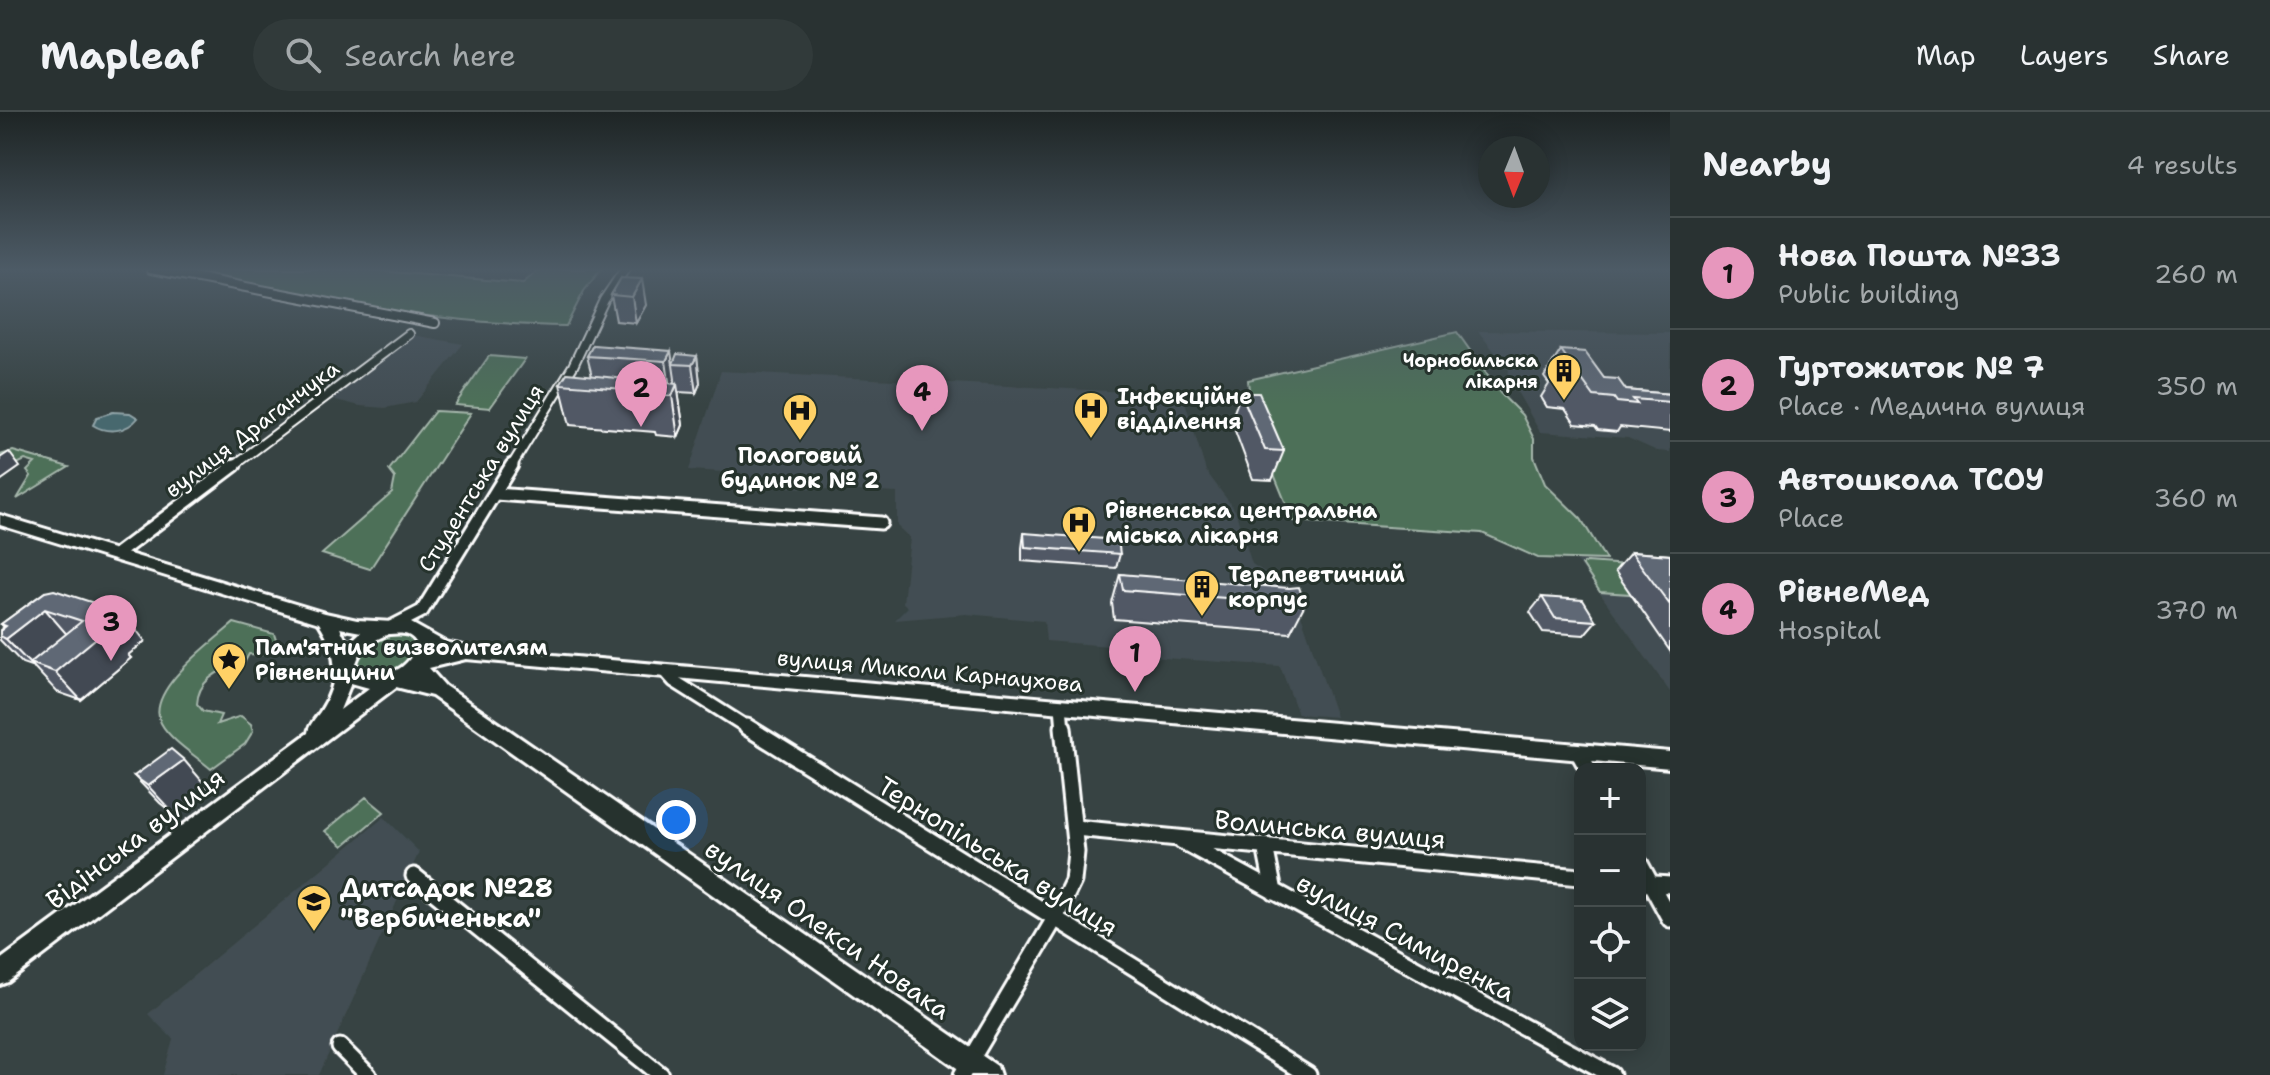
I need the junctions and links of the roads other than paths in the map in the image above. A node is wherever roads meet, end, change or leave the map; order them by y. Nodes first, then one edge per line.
1 (387, 314) edge
2 (597, 314) edge
3 (435, 323) dead end
4 (409, 334) dead end
5 (495, 494) junction
6 (0, 520) edge
7 (881, 523) dead end
8 (117, 554) junction
9 (422, 611) junction
10 (325, 619) junction
11 (388, 628) junction
12 (424, 639) junction
13 (472, 654) junction
14 (347, 663) junction
15 (418, 663) junction
16 (666, 672) junction
17 (393, 680) junction
18 (439, 691) junction
19 (1061, 706) junction
20 (303, 747) junction
21 (1670, 760) edge
22 (1584, 761) edge
23 (1075, 828) junction
24 (1178, 838) junction
25 (1265, 846) junction
26 (414, 876) dead end
27 (1574, 876) edge
28 (1646, 883) edge
29 (1646, 884) edge
30 (1670, 885) edge
31 (1274, 892) junction
32 (1670, 919) edge
33 (1054, 920) junction
34 (0, 974) edge
35 (340, 1047) dead end
36 (973, 1071) edge
37 (368, 1075) edge
38 (661, 1075) edge
39 (1308, 1075) edge
40 (1612, 1075) edge

1 - 3 street
2 - 5 street, Студентська вулиця
4 - 8 street, вулиця Драганчука
5 - 7 street
5 - 9 street, Студентська вулиця
6 - 8 main road
8 - 10 main road
9 - 11 street
9 - 12 street
10 - 11 main road
10 - 14 main road
11 - 12 main road
11 - 14 main road
12 - 13 main road, вулиця Миколи Карнаухова
12 - 15 main road
13 - 15 main road, вулиця Миколи Карнаухова
13 - 16 main road, вулиця Миколи Карнаухова
14 - 17 main road
14 - 20 main road, Відінська вулиця
15 - 17 main road
15 - 18 main road, вулиця Олекси Новака
16 - 19 main road, вулиця Миколи Карнаухова
16 - 33 street, Тернопільська вулиця
17 - 18 main road, вулиця Олекси Новака
17 - 20 main road, Відінська вулиця
18 - 36 main road, вулиця Олекси Новака
19 - 22 main road, вулиця Миколи Карнаухова
19 - 23 street
20 - 34 main road, Відінська вулиця
21 - 22 main road, вулиця Миколи Карнаухова
23 - 24 street, Волинська вулиця
23 - 33 street
24 - 25 street, Волинська вулиця
24 - 31 street, вулиця Симиренка
25 - 27 street, Волинська вулиця
25 - 31 street
26 - 38 street
28 - 30 street
29 - 32 street
31 - 40 street, вулиця Симиренка
33 - 36 street
33 - 39 street, Тернопільська вулиця
35 - 37 street

